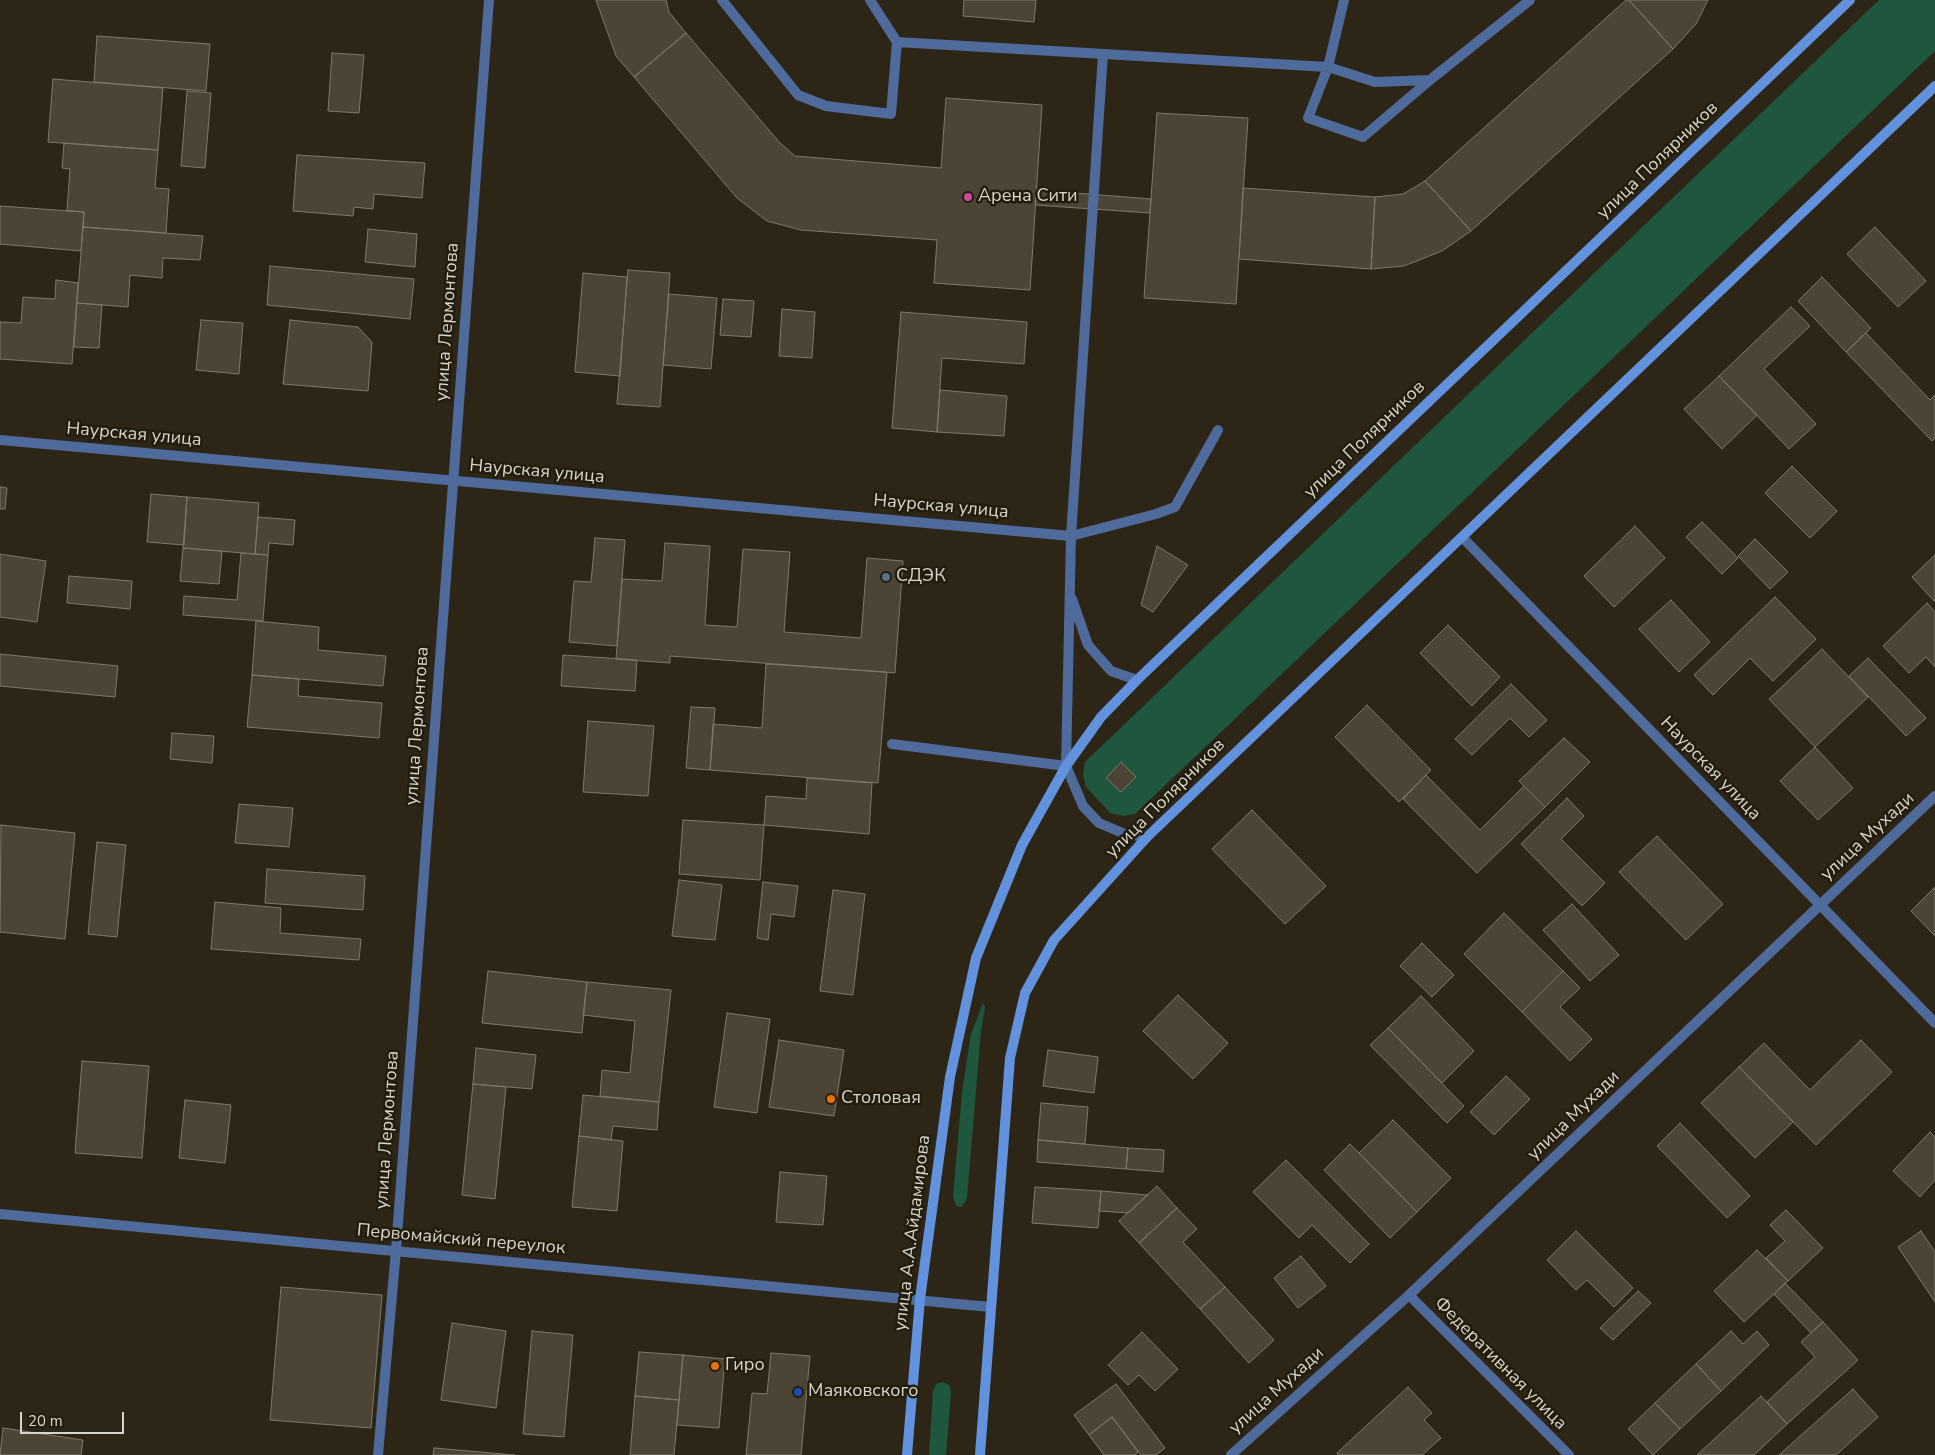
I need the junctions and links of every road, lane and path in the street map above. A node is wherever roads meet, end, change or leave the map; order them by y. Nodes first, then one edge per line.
1 (489, 0) edge
2 (722, 0) edge
3 (870, 0) edge
4 (1344, 0) edge
5 (1530, 0) edge
6 (1850, 0) edge
7 (897, 42) junction
8 (1103, 54) junction
9 (1328, 67) junction
10 (1430, 80) junction
11 (1935, 86) edge
12 (1218, 430) dead end
13 (0, 440) edge
14 (452, 480) junction
15 (1072, 536) junction
16 (1462, 537) junction
17 (1069, 592) junction
18 (1137, 680) junction
19 (892, 744) dead end
20 (1066, 766) junction
21 (1935, 796) edge
22 (1147, 837) junction
23 (1820, 905) junction
24 (976, 958) joint
25 (1935, 1023) edge
26 (0, 1214) edge
27 (396, 1250) junction
28 (1409, 1295) junction
29 (920, 1299) junction
30 (990, 1307) junction
31 (378, 1455) edge
32 (907, 1455) edge
33 (980, 1455) edge
34 (1231, 1455) edge
35 (1569, 1455) edge

1 - 14 street, улица Лермонтова
2 - 7 street
3 - 7 street
4 - 9 street
5 - 10 street
6 - 18 main road, улица Полярников
7 - 8 street
8 - 9 street
8 - 15 street
9 - 10 street
9 - 10 street
11 - 16 main road, улица Полярников
12 - 15 street, Наурская улица
13 - 14 street, Наурская улица
14 - 15 street, Наурская улица
14 - 27 street, улица Лермонтова
15 - 17 street
16 - 22 main road, улица Полярников
16 - 23 street, Наурская улица
17 - 18 street
17 - 20 street
18 - 20 main road, улица Полярников
19 - 20 street
20 - 22 street
20 - 24 main road, улица Полярников
21 - 23 street, улица Мухади
22 - 30 main road, улица Полярников
23 - 25 street, Наурская улица
23 - 28 street, улица Мухади
24 - 29 main road, улица А.А.Айдамирова
26 - 27 street, Первомайский переулок
27 - 29 street, Первомайский переулок
27 - 31 street, улица Лермонтова
28 - 34 street, улица Мухади
28 - 35 street, Федеративная улица
29 - 30 street, Первомайский переулок
29 - 32 main road, улица А.А.Айдамирова
30 - 33 main road

